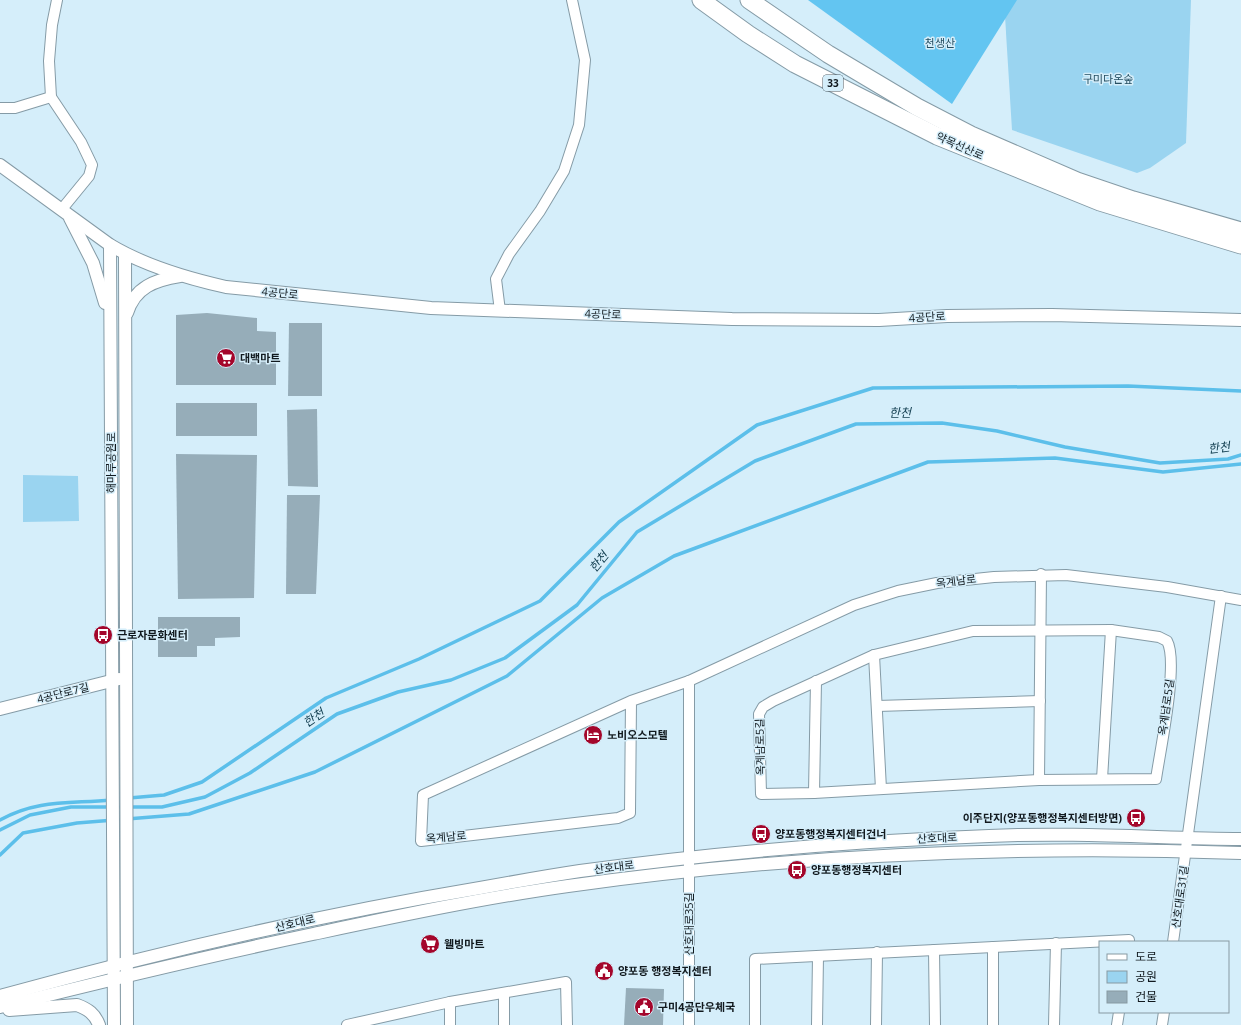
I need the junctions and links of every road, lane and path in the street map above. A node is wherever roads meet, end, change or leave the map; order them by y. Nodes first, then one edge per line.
1 (57, 0) edge
2 (572, 0) edge
3 (701, 0) edge
4 (749, 0) edge
5 (51, 97) junction
6 (0, 108) edge
7 (0, 165) edge
8 (64, 212) junction
9 (1241, 231) edge
10 (110, 245) junction
11 (1241, 245) edge
12 (125, 254) junction
13 (182, 276) junction
14 (500, 311) junction
15 (110, 320) junction
16 (1241, 320) edge
17 (125, 322) junction
18 (1041, 574) junction
19 (1221, 596) junction
20 (1241, 600) edge
21 (1040, 630) junction
22 (1111, 630) junction
23 (874, 655) junction
24 (126, 678) junction
25 (112, 681) junction
26 (689, 681) junction
27 (816, 681) junction
28 (630, 701) junction
29 (1040, 701) junction
30 (877, 706) junction
31 (0, 709) edge
32 (1102, 779) junction
33 (1039, 780) junction
34 (881, 789) junction
35 (814, 793) junction
36 (1241, 833) edge
37 (1188, 838) junction
38 (1241, 839) edge
39 (1186, 851) junction
40 (1241, 853) edge
41 (688, 858) junction
42 (689, 872) junction
43 (1099, 941) edge
44 (1105, 941) edge
45 (1129, 941) edge
46 (1173, 941) edge
47 (1056, 943) junction
48 (993, 947) junction
49 (934, 950) junction
50 (877, 952) junction
51 (818, 956) junction
52 (127, 962) junction
53 (114, 964) junction
54 (127, 976) junction
55 (114, 979) junction
56 (504, 993) junction
57 (0, 996) edge
58 (450, 1002) junction
59 (0, 1007) edge
60 (0, 1011) edge
61 (1119, 1013) edge
62 (1164, 1013) edge
63 (387, 1020) edge
64 (100, 1025) edge
65 (114, 1025) edge
66 (128, 1025) edge
67 (347, 1025) edge
68 (450, 1025) edge
69 (504, 1025) edge
70 (567, 1025) edge
71 (689, 1025) edge
72 (755, 1025) edge
73 (817, 1025) edge
74 (876, 1025) edge
75 (935, 1025) edge
76 (993, 1025) edge
77 (1054, 1025) edge
78 (1117, 1025) edge
79 (1162, 1025) edge

1 - 5 street
2 - 14 street
3 - 11 highway, 약목선산로 / 33
4 - 9 highway, 약목선산로 / 33
5 - 6 street
5 - 8 street
7 - 8 street, 4공단로
8 - 10 street, 4공단로
8 - 15 street
10 - 12 street, 4공단로
10 - 15 street, 해마루공원로
12 - 13 street, 4공단로
12 - 17 street, 해마루공원로
13 - 14 street, 4공단로
13 - 17 street
14 - 16 street, 4공단로
15 - 25 street, 해마루공원로
17 - 24 street, 해마루공원로
18 - 19 street, 옥계남로
18 - 21 street
18 - 26 street, 옥계남로
19 - 20 street, 옥계남로
19 - 37 street, 산호대로31길
21 - 22 street, 옥계남로5길
21 - 23 street, 옥계남로5길
21 - 29 street
22 - 32 street
22 - 32 street, 옥계남로5길
23 - 27 street, 옥계남로5길
23 - 30 street
24 - 25 street, 4공단로7길
24 - 52 street, 해마루공원로
25 - 31 street, 4공단로7길
25 - 53 street, 해마루공원로
26 - 28 street, 옥계남로
26 - 41 street
27 - 35 street
27 - 35 street, 옥계남로5길
28 - 28 street, 옥계남로
29 - 30 street
29 - 33 street
30 - 34 street
32 - 33 street, 옥계남로5길
33 - 34 street, 옥계남로5길
34 - 35 street, 옥계남로5길
36 - 37 street
37 - 38 street, 산호대로
37 - 39 street, 산호대로31길
37 - 41 street, 산호대로
39 - 40 street, 산호대로
39 - 42 street, 산호대로
39 - 46 street, 산호대로31길
41 - 42 street
41 - 52 street, 산호대로
42 - 54 street, 산호대로
42 - 71 street, 산호대로35길
43 - 47 street
44 - 45 street
47 - 48 street
47 - 77 street
48 - 49 street
48 - 76 street
49 - 50 street
49 - 75 street
50 - 51 street
50 - 74 street
51 - 72 street
51 - 73 street
52 - 53 street, 산호대로
52 - 54 street
53 - 55 street
53 - 57 street, 산호대로
54 - 55 street, 산호대로
54 - 66 street
55 - 59 street, 산호대로
55 - 65 street
56 - 58 street
56 - 69 street
56 - 70 street
58 - 63 street
58 - 68 street
60 - 64 street
61 - 78 street
62 - 79 street
63 - 67 street

